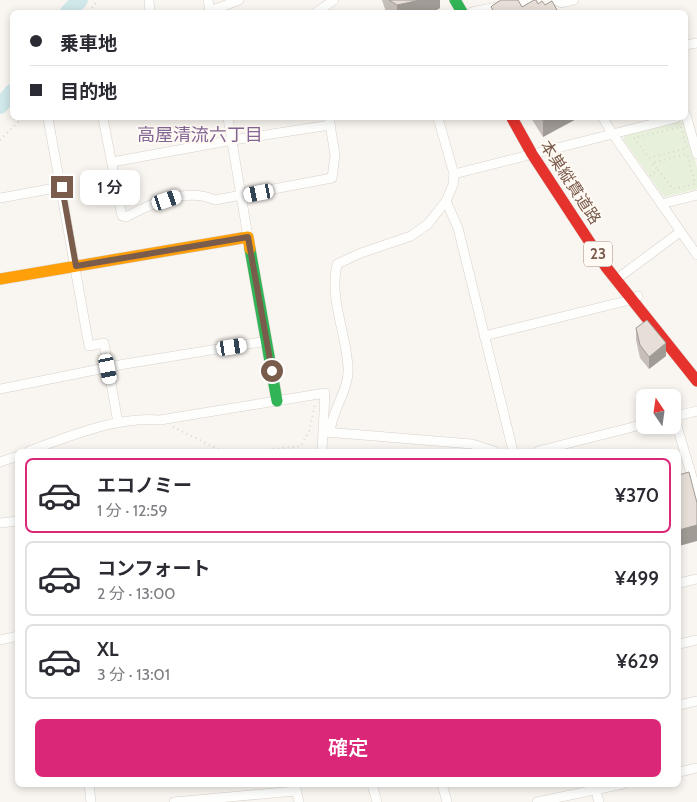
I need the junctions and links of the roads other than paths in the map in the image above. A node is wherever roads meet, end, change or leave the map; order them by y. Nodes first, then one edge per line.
1 (239, 0) edge
2 (334, 0) edge
3 (531, 0) edge
4 (574, 0) edge
5 (561, 5) edge
6 (215, 10) edge
7 (320, 10) edge
8 (482, 10) edge
9 (48, 120) edge
10 (103, 120) edge
11 (228, 120) edge
12 (439, 120) edge
13 (513, 120) edge
14 (522, 120) edge
15 (604, 120) edge
16 (667, 120) edge
17 (687, 120) edge
18 (329, 121) edge
19 (612, 133) junction
20 (233, 140) junction
21 (536, 153) junction
22 (697, 154) edge
23 (112, 162) junction
24 (454, 174) junction
25 (62, 187) junction
26 (697, 195) edge
27 (241, 196) junction
28 (0, 198) edge
29 (446, 201) junction
30 (661, 204) junction
31 (680, 232) junction
32 (248, 237) junction
33 (697, 254) edge
34 (76, 266) junction
35 (622, 275) junction
36 (0, 279) edge
37 (634, 298) junction
38 (484, 336) junction
39 (267, 341) junction
40 (697, 368) edge
41 (108, 369) junction
42 (697, 381) edge
43 (0, 389) edge
44 (277, 401) junction
45 (697, 411) edge
46 (681, 415) edge
47 (118, 423) junction
48 (636, 426) edge
49 (327, 432) junction
50 (678, 434) edge
51 (35, 449) edge
52 (323, 449) edge
53 (488, 449) edge
54 (512, 449) edge
55 (546, 449) edge
56 (15, 457) edge
57 (0, 462) edge
58 (697, 494) edge
59 (15, 521) edge
60 (0, 523) edge
61 (697, 579) edge
62 (681, 583) edge
63 (15, 637) edge
64 (0, 640) edge
65 (697, 640) edge
66 (681, 644) edge
67 (697, 701) edge
68 (681, 705) edge
69 (697, 768) edge
70 (681, 772) edge
71 (89, 787) edge
72 (373, 787) edge
73 (443, 787) edge
74 (594, 787) edge
75 (296, 788) edge
76 (91, 802) edge
77 (174, 802) edge
78 (299, 802) edge
79 (377, 802) edge
80 (447, 802) edge
81 (538, 802) edge
82 (599, 802) edge

1 - 6 street
2 - 7 street
3 - 8 street
4 - 5 street
9 - 25 street
10 - 23 street
11 - 20 street
12 - 24 street
13 - 21 main road, 本巣縦貫道路 / 23
14 - 21 main road, 本巣縦貫道路 / 23
15 - 19 street
16 - 19 street
17 - 22 street
18 - 20 street
18 - 27 street
19 - 21 street
19 - 30 street
20 - 23 street
20 - 27 street
21 - 24 street
21 - 35 main road, 本巣縦貫道路 / 23
21 - 37 main road, 本巣縦貫道路 / 23
23 - 27 street
24 - 29 street
25 - 28 street
25 - 34 street
26 - 30 street
27 - 32 street
29 - 38 street
29 - 49 street
30 - 31 street
31 - 33 street
31 - 35 street
32 - 34 main road
32 - 39 main road
34 - 36 main road
34 - 41 street
35 - 37 main road, 本巣縦貫道路 / 23
37 - 38 street
37 - 40 main road, 本巣縦貫道路 / 23
37 - 42 main road, 本巣縦貫道路 / 23
38 - 54 street
39 - 41 street
39 - 44 main road
41 - 43 street
41 - 47 street
44 - 47 street
44 - 49 street
45 - 46 street
47 - 51 street
48 - 55 street
49 - 52 street
49 - 53 street
50 - 58 street
56 - 57 street
59 - 60 street
61 - 62 street
63 - 64 street
65 - 66 street
67 - 68 street
69 - 70 street
71 - 76 street
72 - 79 street
73 - 80 street
74 - 81 street
74 - 82 street
75 - 77 street
75 - 78 street

